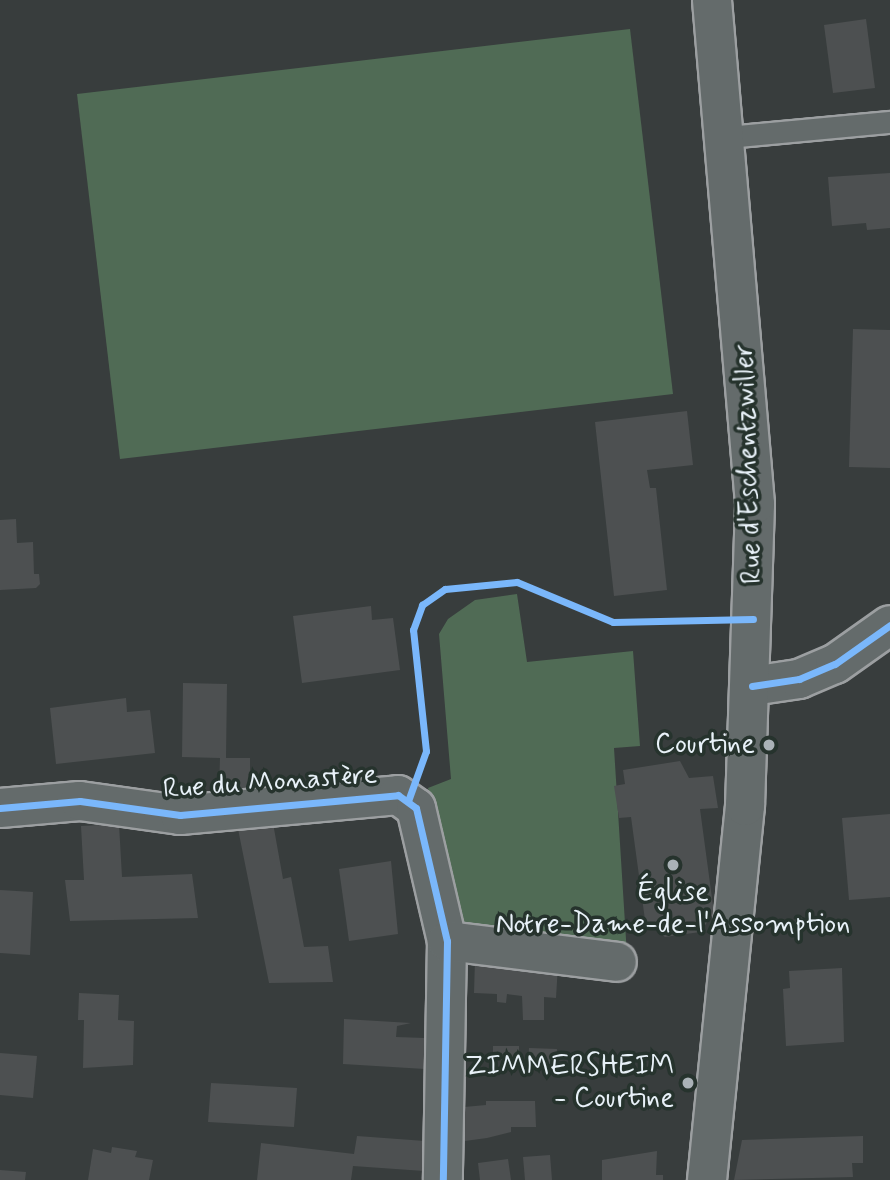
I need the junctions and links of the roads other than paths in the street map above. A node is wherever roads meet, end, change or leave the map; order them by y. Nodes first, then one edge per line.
1 (712, 0) edge
2 (890, 122) edge
3 (727, 137) junction
4 (890, 625) edge
5 (752, 686) junction
6 (0, 808) edge
7 (447, 942) junction
8 (617, 962) dead end
9 (443, 1180) edge
10 (707, 1180) edge

1 - 3 main road, Rue d'Eschentzwiller
2 - 3 lane
3 - 5 main road, Rue d'Eschentzwiller
4 - 5 main road
5 - 10 main road, Rue d'Eschentzwiller
6 - 7 main road, Rue du Monastère
7 - 8 main road
7 - 9 main road, Rue du Monastère

